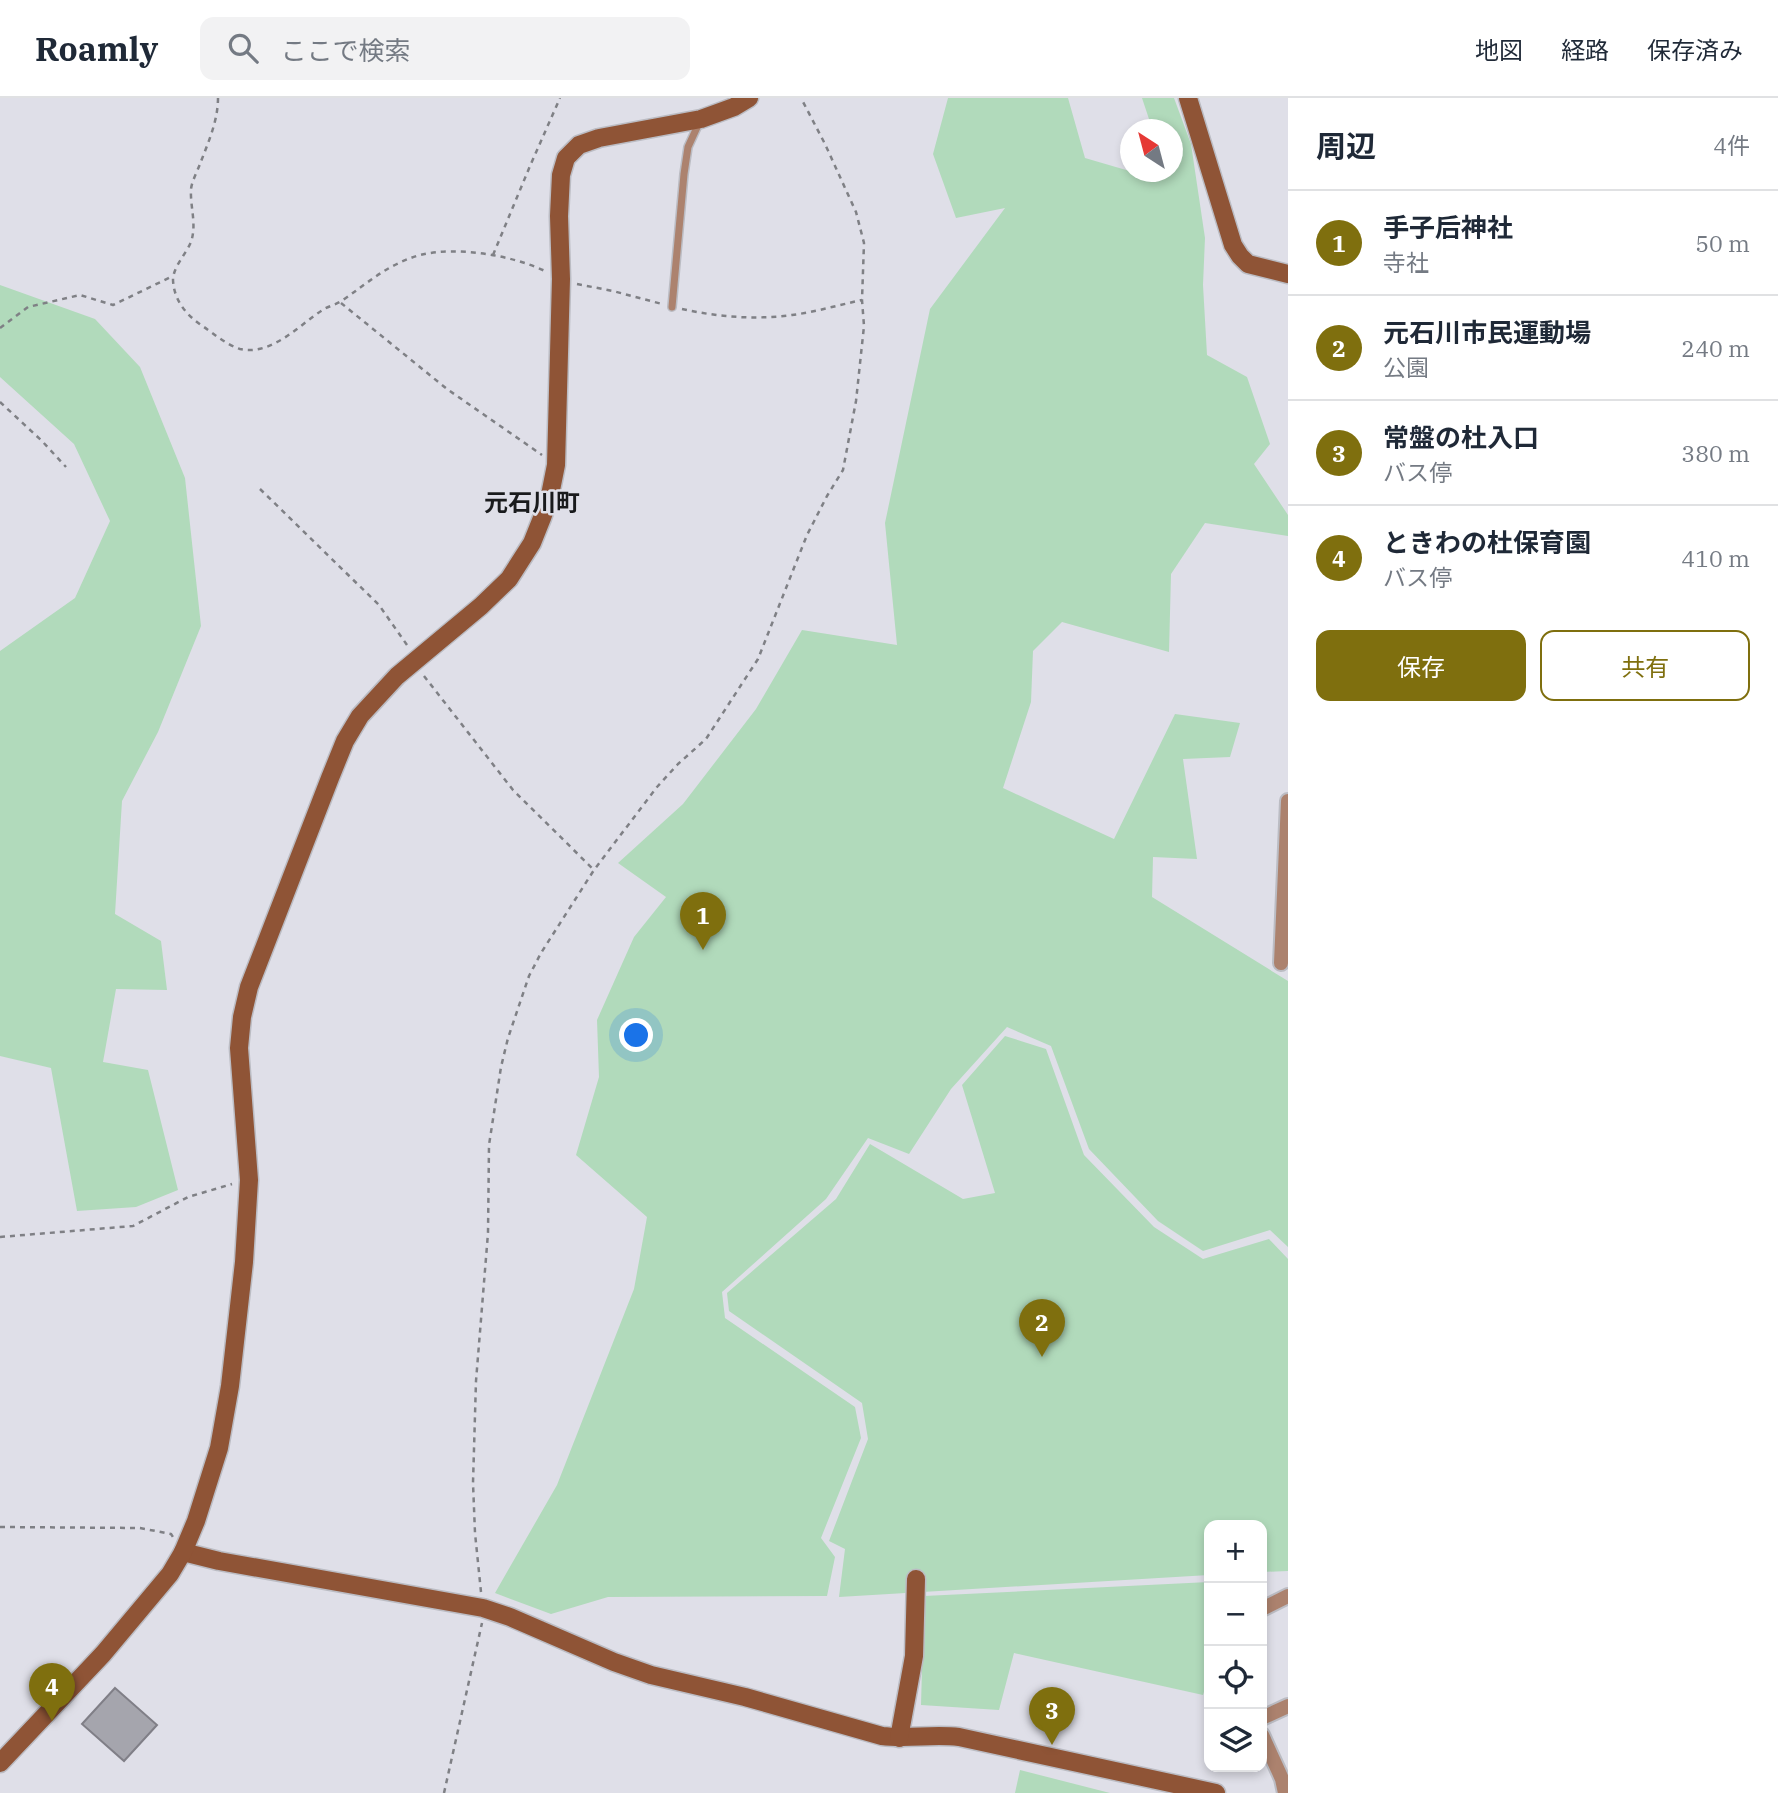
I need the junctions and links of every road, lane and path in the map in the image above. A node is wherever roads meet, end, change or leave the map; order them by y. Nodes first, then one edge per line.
1 (218, 98) edge
2 (560, 98) edge
3 (749, 98) edge
4 (801, 98) edge
5 (1188, 98) edge
6 (701, 119) junction
7 (493, 255) junction
8 (1288, 274) edge
9 (173, 276) junction
10 (561, 279) junction
11 (862, 300) junction
12 (340, 302) junction
13 (672, 307) junction
14 (0, 328) edge
15 (0, 402) edge
16 (556, 465) junction
17 (66, 467) dead end
18 (260, 489) dead end
19 (416, 660) junction
20 (1288, 801) edge
21 (594, 870) junction
22 (1281, 963) dead end
23 (249, 1180) junction
24 (0, 1237) edge
25 (0, 1527) edge
26 (183, 1552) junction
27 (916, 1579) dead end
28 (1288, 1597) edge
29 (1267, 1607) edge
30 (483, 1608) junction
31 (1288, 1706) edge
32 (1267, 1716) edge
33 (900, 1738) junction
34 (1267, 1746) edge
35 (0, 1763) edge
36 (444, 1793) edge
37 (1214, 1793) edge
38 (1285, 1793) edge

1 - 9 path
2 - 7 path
3 - 6 street
4 - 11 path
5 - 8 street
6 - 10 street
6 - 13 lane
7 - 10 path
7 - 12 path
9 - 12 path
9 - 14 path
10 - 13 path
10 - 16 street
11 - 13 path
11 - 21 path
12 - 16 path
15 - 17 path
16 - 19 street
18 - 19 path
19 - 21 path
19 - 23 street
20 - 22 street
21 - 30 path
23 - 24 path
23 - 26 street
25 - 26 path
26 - 30 street
26 - 35 street
27 - 33 street
28 - 29 street
30 - 33 street
30 - 36 path
31 - 32 street
33 - 37 street
34 - 38 street

